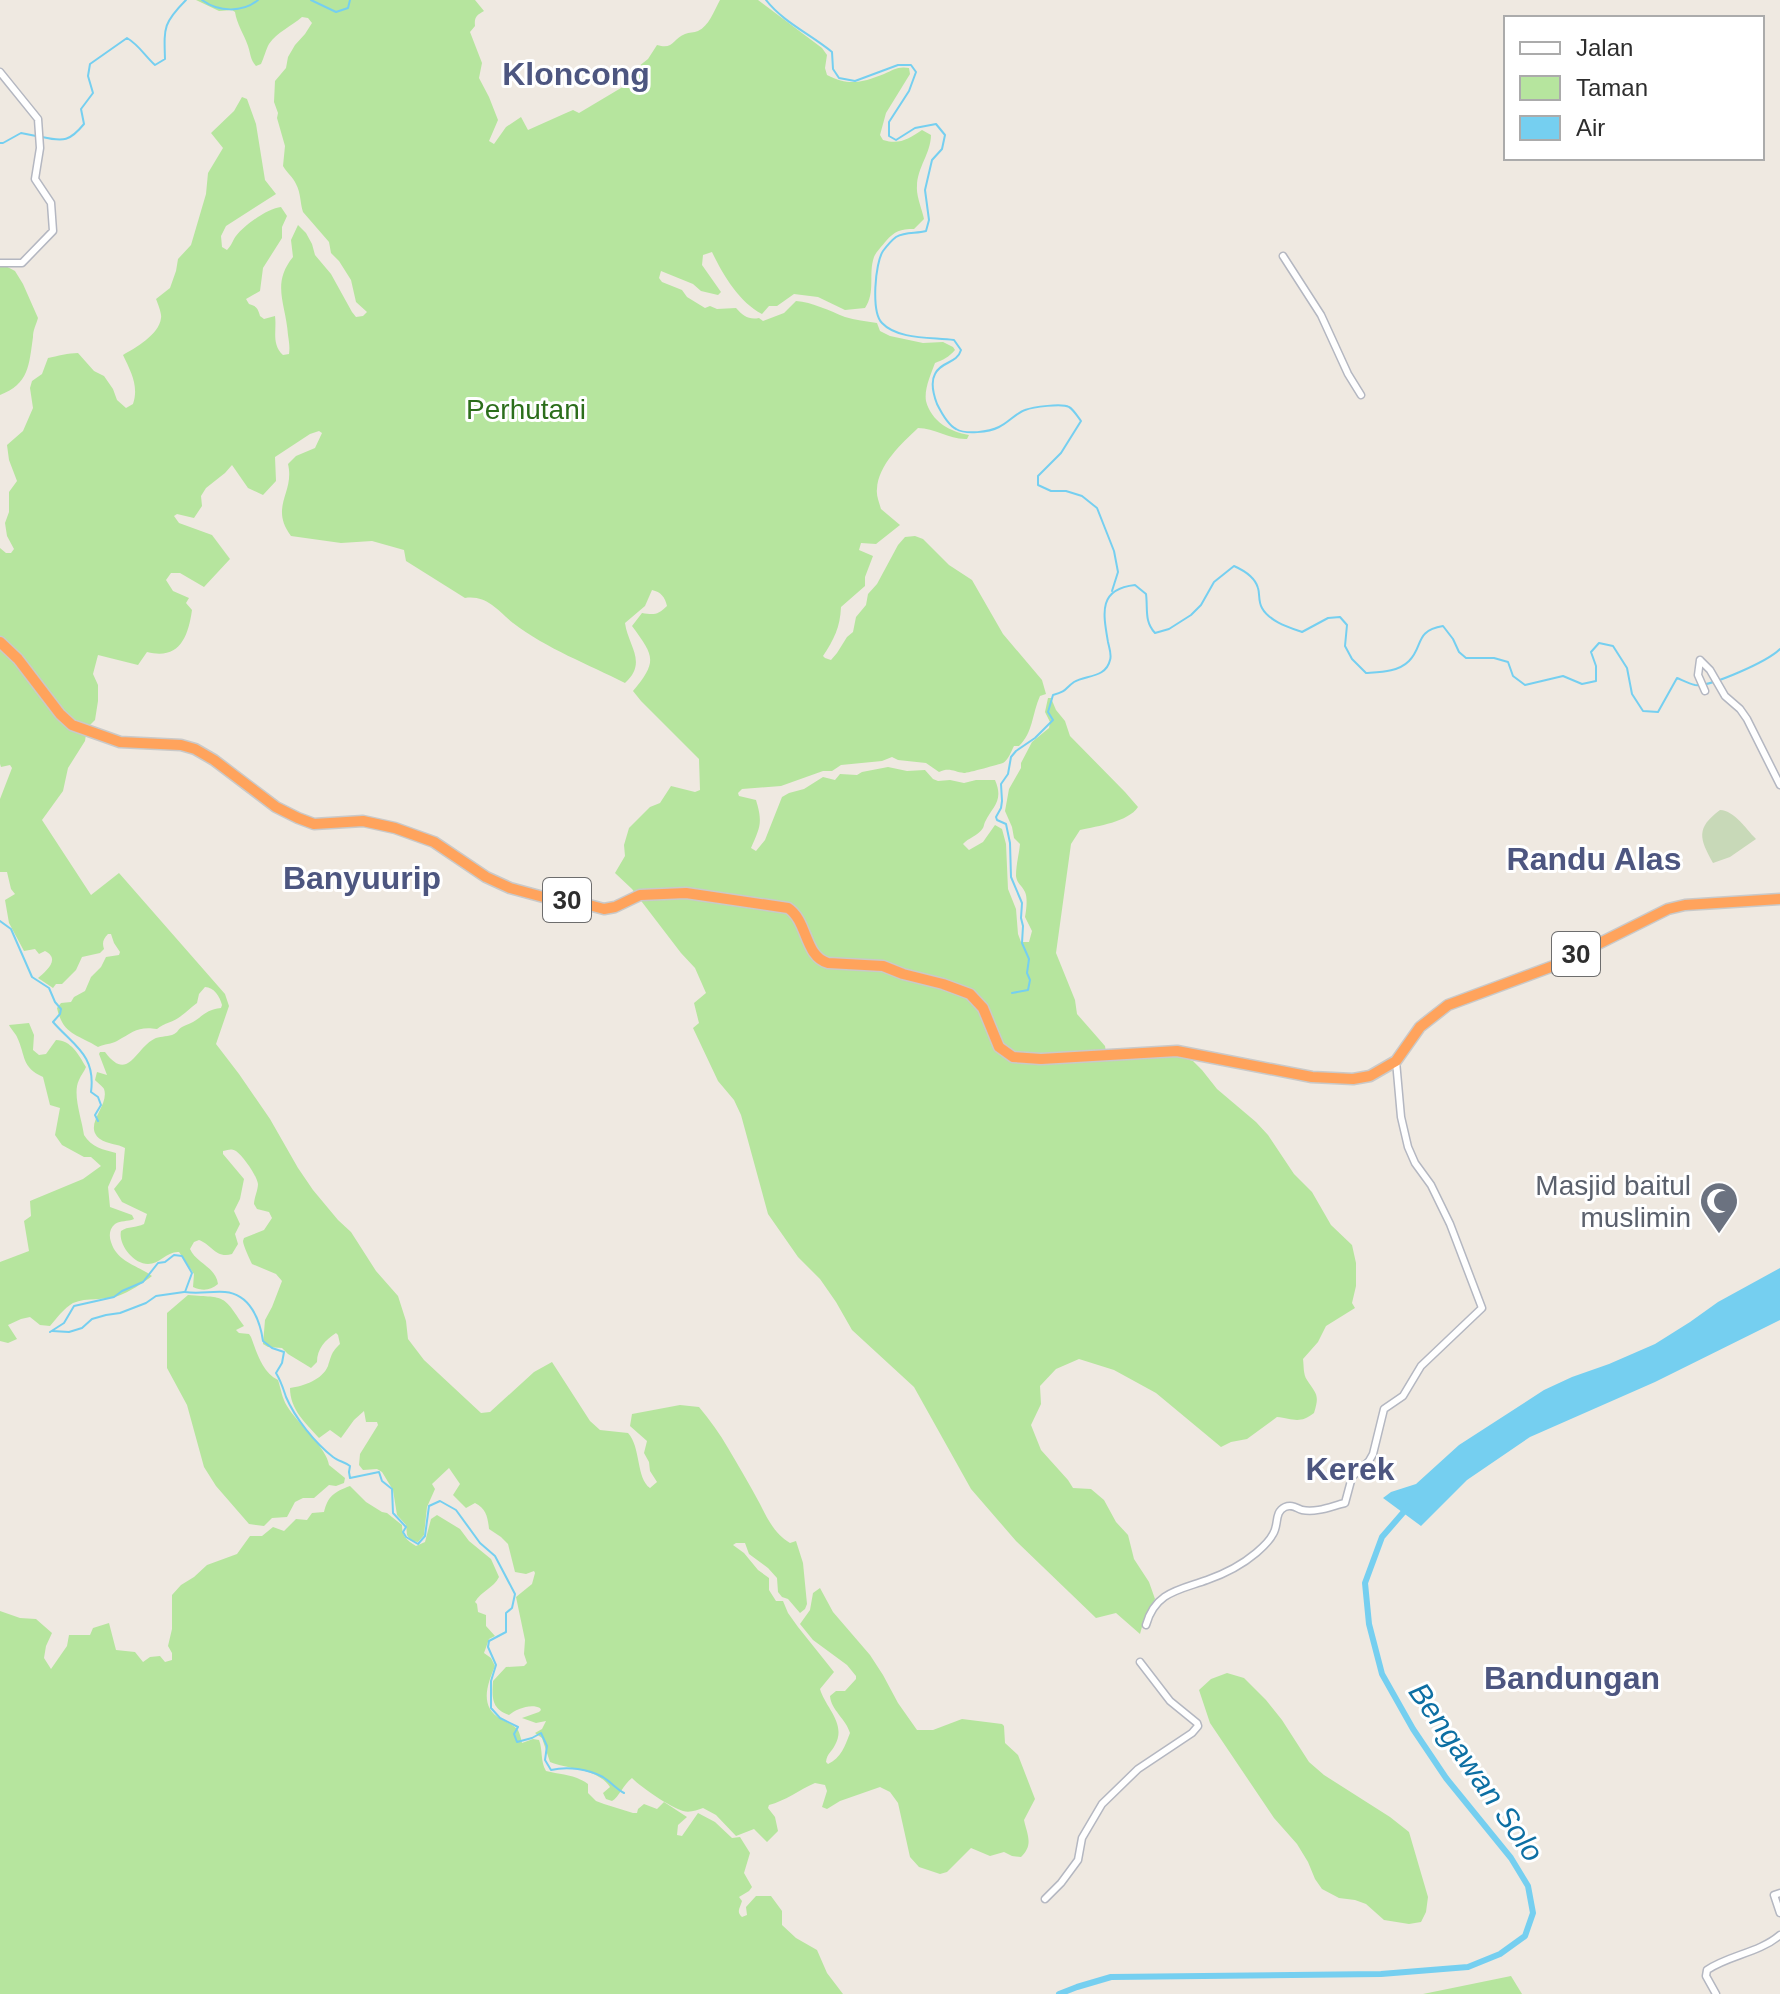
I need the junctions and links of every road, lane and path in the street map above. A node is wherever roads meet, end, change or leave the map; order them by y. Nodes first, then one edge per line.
1 (0, 72) edge
2 (1283, 256) dead end
3 (0, 263) edge
4 (1361, 395) dead end
5 (0, 642) edge
6 (1705, 691) dead end
7 (1780, 785) edge
8 (1780, 899) edge
9 (1396, 1061) junction
10 (1146, 1625) dead end
11 (1140, 1662) dead end
12 (1780, 1893) edge
13 (1045, 1899) dead end
14 (1780, 1913) edge
15 (1780, 1935) edge
16 (1716, 1994) edge

1 - 3 street
2 - 4 street
5 - 9 highway, 30
6 - 7 street
8 - 9 highway, 30
9 - 10 street
11 - 13 street
12 - 14 street
15 - 16 street

